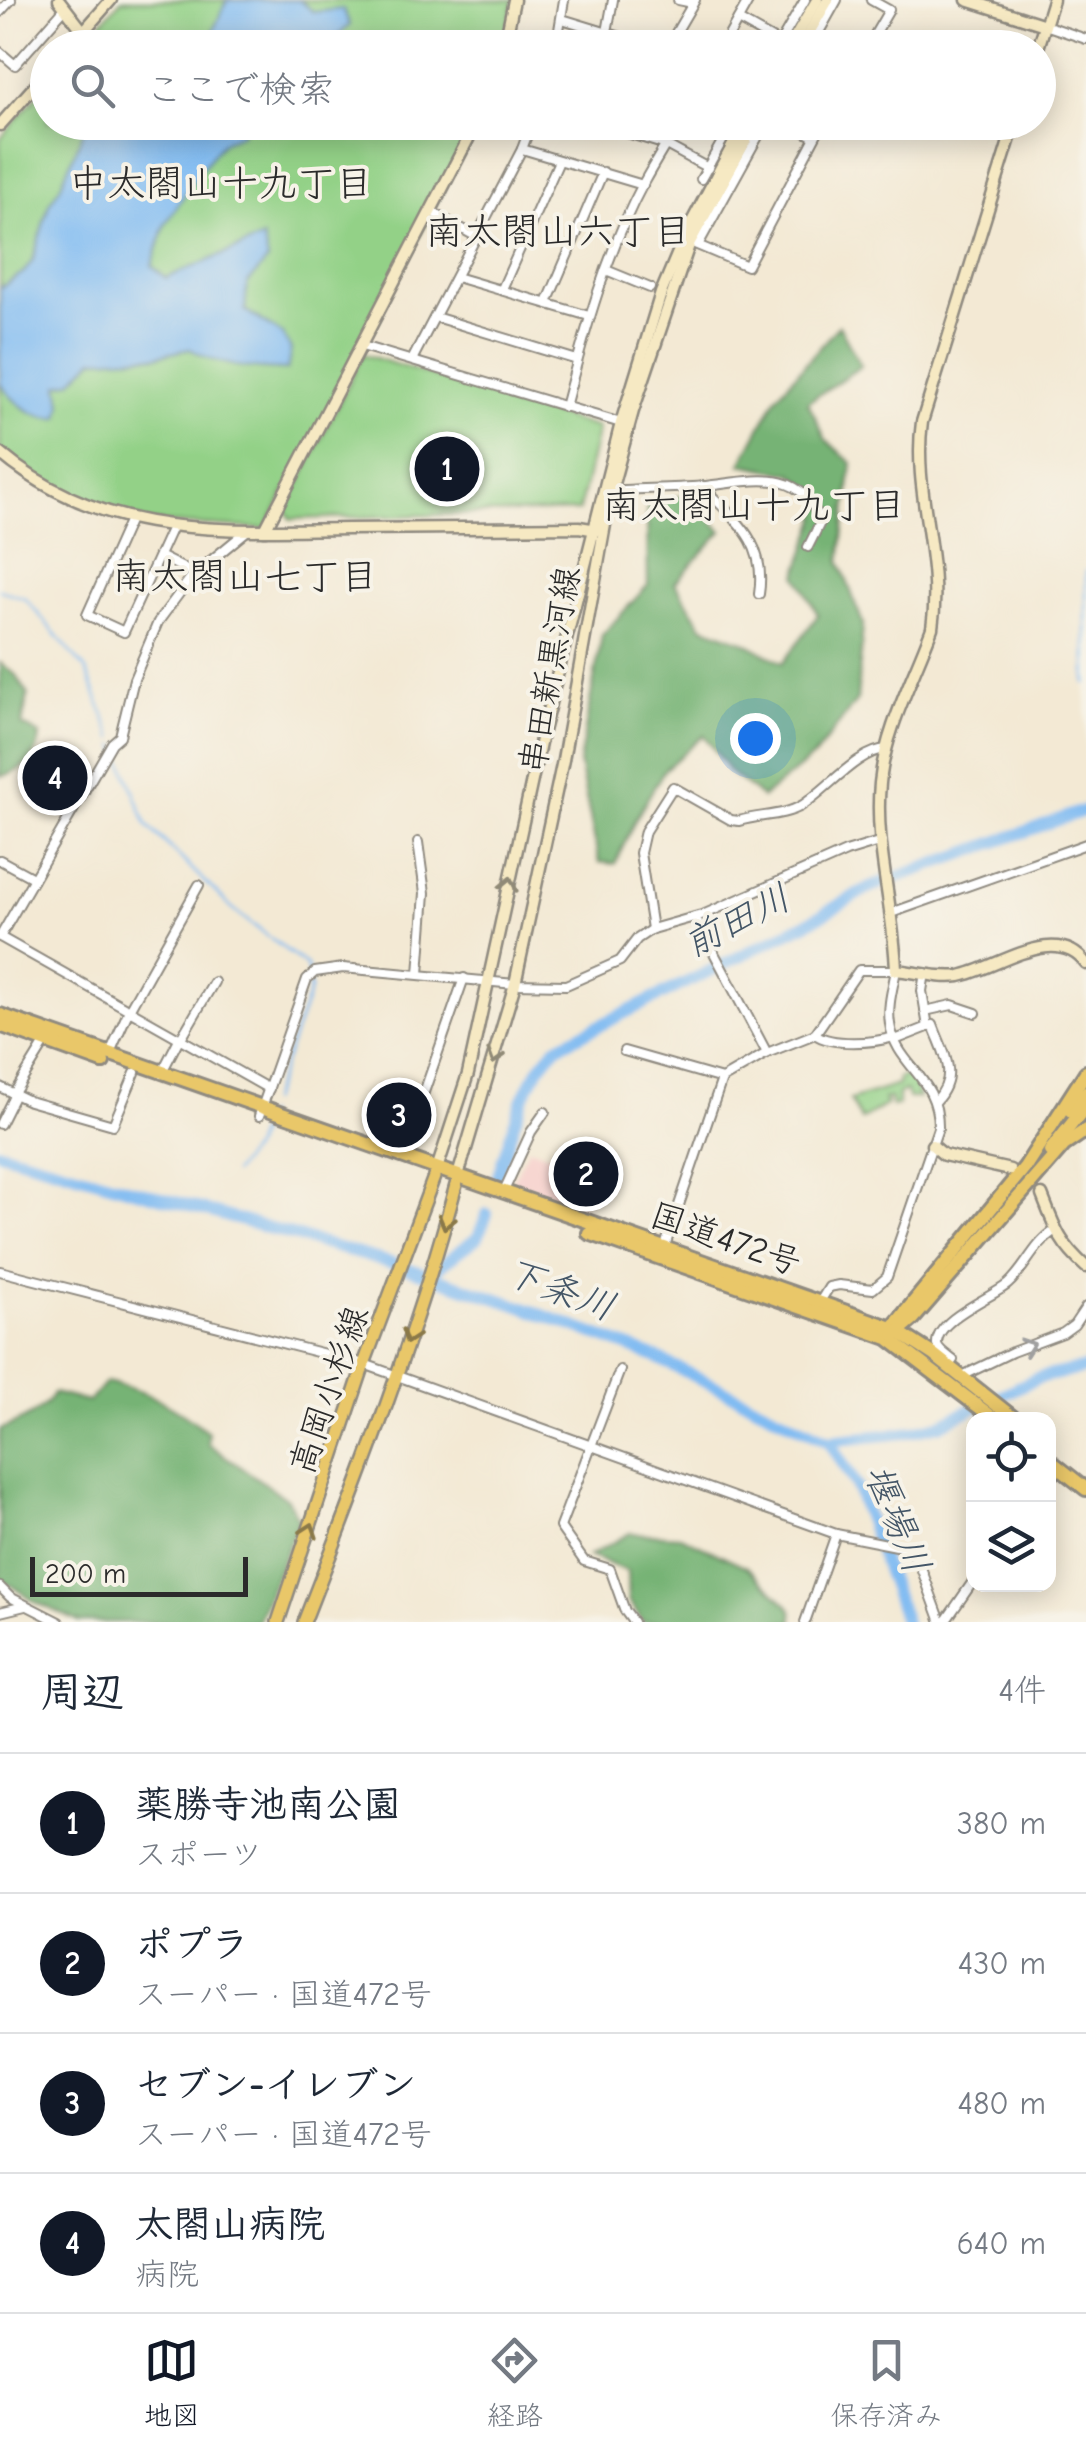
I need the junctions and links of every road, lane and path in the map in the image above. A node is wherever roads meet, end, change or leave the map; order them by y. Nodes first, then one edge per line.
1 (10, 0) edge
2 (111, 0) edge
3 (514, 0) edge
4 (564, 0) edge
5 (613, 0) edge
6 (678, 0) edge
7 (749, 0) edge
8 (805, 0) edge
9 (818, 0) edge
10 (828, 0) edge
11 (838, 0) edge
12 (871, 0) edge
13 (892, 0) edge
14 (967, 0) edge
15 (1053, 0) edge
16 (694, 2) edge
17 (62, 4) edge
18 (890, 10) junction
19 (0, 12) edge
20 (562, 19) junction
21 (738, 20) junction
22 (1045, 25) junction
23 (42, 30) edge
24 (82, 30) edge
25 (85, 30) edge
26 (508, 30) edge
27 (560, 30) edge
28 (600, 30) edge
29 (607, 30) edge
30 (678, 30) edge
31 (732, 30) edge
32 (755, 30) edge
33 (790, 30) edge
34 (795, 30) edge
35 (810, 30) edge
36 (820, 30) edge
37 (878, 30) edge
38 (1043, 30) edge
39 (1086, 39) edge
40 (30, 45) edge
41 (0, 52) edge
42 (30, 91) edge
43 (0, 125) edge
44 (469, 140) edge
45 (525, 140) edge
46 (650, 140) edge
47 (669, 140) edge
48 (724, 140) edge
49 (735, 140) edge
50 (747, 140) edge
51 (755, 140) edge
52 (812, 140) edge
53 (1009, 140) edge
54 (666, 145) junction
55 (522, 149) junction
56 (560, 160) junction
57 (708, 168) junction
58 (603, 172) junction
59 (701, 180) dead end
60 (643, 184) junction
61 (432, 212) junction
62 (477, 238) junction
63 (694, 243) junction
64 (606, 270) junction
65 (456, 277) junction
66 (650, 288) dead end
67 (502, 290) junction
68 (547, 303) junction
69 (436, 316) junction
70 (589, 316) junction
71 (362, 346) junction
72 (412, 360) junction
73 (577, 360) junction
74 (565, 407) junction
75 (621, 423) junction
76 (0, 453) edge
77 (702, 486) junction
78 (610, 491) junction
79 (130, 520) junction
80 (172, 528) junction
81 (248, 530) junction
82 (265, 530) junction
83 (599, 530) junction
84 (808, 547) dead end
85 (159, 556) junction
86 (195, 574) junction
87 (760, 594) dead end
88 (888, 749) junction
89 (882, 841) junction
90 (418, 842) dead end
91 (1086, 844) edge
92 (0, 860) edge
93 (33, 878) junction
94 (199, 886) dead end
95 (892, 913) junction
96 (694, 917) junction
97 (652, 929) junction
98 (0, 937) edge
99 (1086, 964) edge
100 (896, 970) junction
101 (925, 973) junction
102 (419, 974) junction
103 (464, 978) junction
104 (488, 980) junction
105 (214, 982) dead end
106 (515, 984) junction
107 (128, 1010) junction
108 (926, 1012) junction
109 (976, 1013) dead end
110 (0, 1015) edge
111 (0, 1026) edge
112 (928, 1027) junction
113 (815, 1034) junction
114 (180, 1039) junction
115 (894, 1039) junction
116 (45, 1042) junction
117 (624, 1051) dead end
118 (767, 1053) junction
119 (109, 1055) junction
120 (1086, 1072) edge
121 (136, 1073) junction
122 (161, 1074) junction
123 (722, 1079) junction
124 (0, 1087) edge
125 (269, 1089) junction
126 (1086, 1093) edge
127 (14, 1096) junction
128 (936, 1102) junction
129 (1086, 1106) edge
130 (545, 1112) dead end
131 (261, 1113) junction
132 (0, 1124) edge
133 (1086, 1130) edge
134 (932, 1145) junction
135 (401, 1158) junction
136 (1025, 1168) junction
137 (1010, 1170) dead end
138 (435, 1174) junction
139 (457, 1181) junction
140 (503, 1193) junction
141 (1020, 1194) junction
142 (1042, 1196) dead end
143 (1054, 1231) junction
144 (664, 1250) junction
145 (1086, 1267) edge
146 (0, 1271) edge
147 (1086, 1307) edge
148 (817, 1308) junction
149 (893, 1333) junction
150 (364, 1364) junction
151 (948, 1366) junction
152 (620, 1370) dead end
153 (396, 1375) junction
154 (964, 1383) junction
155 (997, 1412) edge
156 (589, 1446) junction
157 (1056, 1466) edge
158 (1086, 1489) edge
159 (836, 1534) junction
160 (0, 1588) edge
161 (966, 1591) edge
162 (26, 1605) junction
163 (0, 1612) edge
164 (59, 1622) edge
165 (278, 1622) edge
166 (304, 1622) edge
167 (632, 1622) edge
168 (805, 1622) edge
169 (943, 1622) edge

1 - 19 street
2 - 25 street
3 - 26 street
4 - 20 street
5 - 29 street
6 - 16 street
7 - 21 street
8 - 33 street
9 - 34 street
10 - 35 street
11 - 36 street
12 - 18 street
13 - 18 street
14 - 22 street
15 - 22 street
16 - 30 street
17 - 23 street
17 - 24 street
18 - 37 street
20 - 27 street
20 - 28 street
21 - 31 street
21 - 32 street
22 - 38 street
22 - 39 street
40 - 41 street
42 - 43 street
44 - 61 street
45 - 55 street
46 - 54 street
47 - 54 street
48 - 57 street
49 - 75 street, 串田新黒河線
50 - 63 street, 串田新黒河線
51 - 63 street
52 - 63 street
53 - 88 street
54 - 57 street
54 - 60 street
55 - 56 street
55 - 62 street
56 - 58 street
56 - 67 street
57 - 59 street
58 - 60 street
58 - 68 street
60 - 64 street
61 - 62 street
61 - 71 street
62 - 65 street
63 - 78 street, 串田新黒河線
64 - 66 street
64 - 70 street
65 - 67 street
65 - 69 street
67 - 68 street
68 - 70 street
69 - 72 street
69 - 73 street
70 - 73 street
71 - 72 street
71 - 82 street
72 - 74 street
73 - 74 street
74 - 75 street
75 - 83 street, 串田新黒河線
76 - 79 street
77 - 78 street
77 - 84 street
77 - 87 street
78 - 83 street, 串田新黒河線
79 - 80 street
79 - 85 street
80 - 81 street
80 - 85 street
81 - 82 street
81 - 86 street
82 - 83 street
104 -> 83 street, 串田新黒河線
83 - 106 street, 串田新黒河線
85 - 86 street
86 - 93 street
88 - 89 street
88 - 97 street
89 - 95 street
89 - 96 street
90 - 102 street
91 - 95 street
92 - 93 street
93 - 98 street
94 - 107 street
95 - 100 street
96 - 97 street
96 - 118 street
97 - 106 street
98 - 107 street
99 - 101 street
100 - 101 street
100 - 113 street
100 - 115 street
101 - 108 street
102 - 103 street
102 - 125 street
103 - 104 street
103 - 135 street
104 - 106 street
104 - 138 street, 串田新黒河線
105 - 114 street
106 -> 139 street, 串田新黒河線
107 - 114 street
107 - 119 street
108 - 109 street
108 - 112 street
110 - 119 highway, 国道472号
111 - 116 highway, 国道472号
112 - 115 street
112 - 128 street
113 - 115 street
113 - 118 street
114 - 122 street
114 - 125 street
115 - 128 street
116 - 121 highway, 国道472号
116 - 127 street
117 - 123 street
118 - 123 street
119 - 122 highway, 国道472号
120 - 136 highway
121 - 127 street
121 - 131 highway, 国道472号
122 - 131 highway, 国道472号
123 - 144 street
124 - 127 street
125 - 131 street
126 - 136 highway
127 - 132 street
128 - 134 street
129 - 141 highway
130 - 140 street
131 - 135 highway, 国道472号
131 - 138 highway, 国道472号
133 - 141 highway
134 - 137 street
134 - 148 street
135 - 138 highway, 国道472号
136 - 149 highway
138 - 139 highway, 国道472号
138 - 150 main road, 高岡小杉線
139 - 140 highway, 国道472号
139 - 148 highway, 国道472号
139 -> 153 main road, 高岡小杉線
140 - 144 highway, 国道472号
141 - 149 highway
142 - 143 street
143 - 145 street
143 - 151 street
144 - 148 highway, 国道472号
146 - 150 street
154 -> 147 street
148 - 149 highway, 国道472号
149 - 151 highway, 国道472号
149 - 154 highway, 国道472号
150 - 153 street
165 -> 150 main road, 高岡小杉線
151 - 154 highway, 国道472号
152 - 156 street
153 - 156 street
153 - 166 main road, 高岡小杉線
154 - 155 highway, 国道472号
156 - 159 street
156 - 167 street
157 - 158 highway
159 - 168 street
159 - 169 street
160 - 162 street
161 - 169 street
162 - 163 street
162 - 164 street

